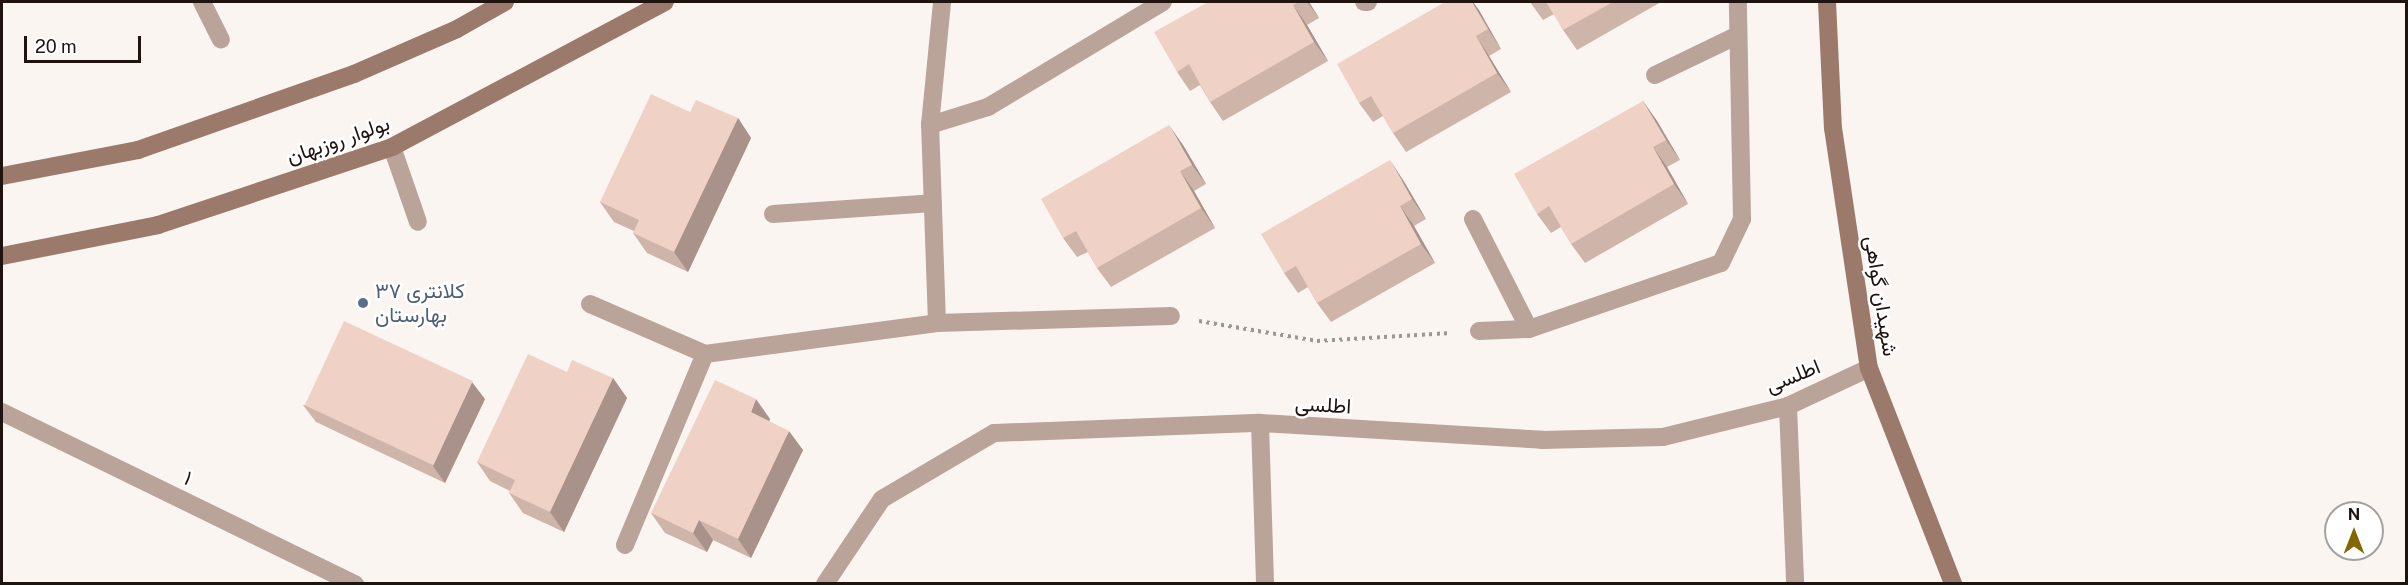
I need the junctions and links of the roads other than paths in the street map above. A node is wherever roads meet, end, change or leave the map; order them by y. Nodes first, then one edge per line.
1 (202, 2) edge
2 (505, 2) edge
3 (665, 2) edge
4 (942, 2) edge
5 (1163, 2) edge
6 (1738, 2) edge
7 (1827, 2) edge
8 (1738, 34) junction
9 (221, 40) dead end
10 (1655, 75) dead end
11 (930, 125) junction
12 (392, 147) junction
13 (2, 176) edge
14 (933, 203) junction
15 (774, 214) dead end
16 (1473, 219) dead end
17 (418, 222) dead end
18 (2, 256) edge
19 (590, 304) dead end
20 (1171, 316) road end
21 (937, 323) junction
22 (1529, 329) junction
23 (1479, 331) road end
24 (705, 354) junction
25 (1869, 368) junction
26 (1788, 406) junction
27 (2, 412) edge
28 (1260, 423) junction
29 (625, 545) dead end
30 (1955, 582) edge
31 (355, 584) edge
32 (825, 584) edge
33 (1265, 584) edge
34 (1795, 584) edge

1 - 9 street
2 - 13 main road
3 - 12 main road, بولوار روزبهان
4 - 11 street
5 - 11 street
6 - 8 street
7 - 25 main road, شهیدان گواهی
8 - 10 street
8 - 22 street
11 - 14 street
12 - 17 street
12 - 18 main road, بولوار روزبهان
14 - 15 street
14 - 21 street
16 - 22 street
19 - 24 street
20 - 21 street
21 - 24 street
22 - 23 street
24 - 29 street
25 - 26 street, اطلسی
25 - 30 main road, شهیدان گواهی
26 - 28 street, اطلسی
26 - 34 street
27 - 31 street, ۱
28 - 32 street, اطلسی
28 - 33 street

